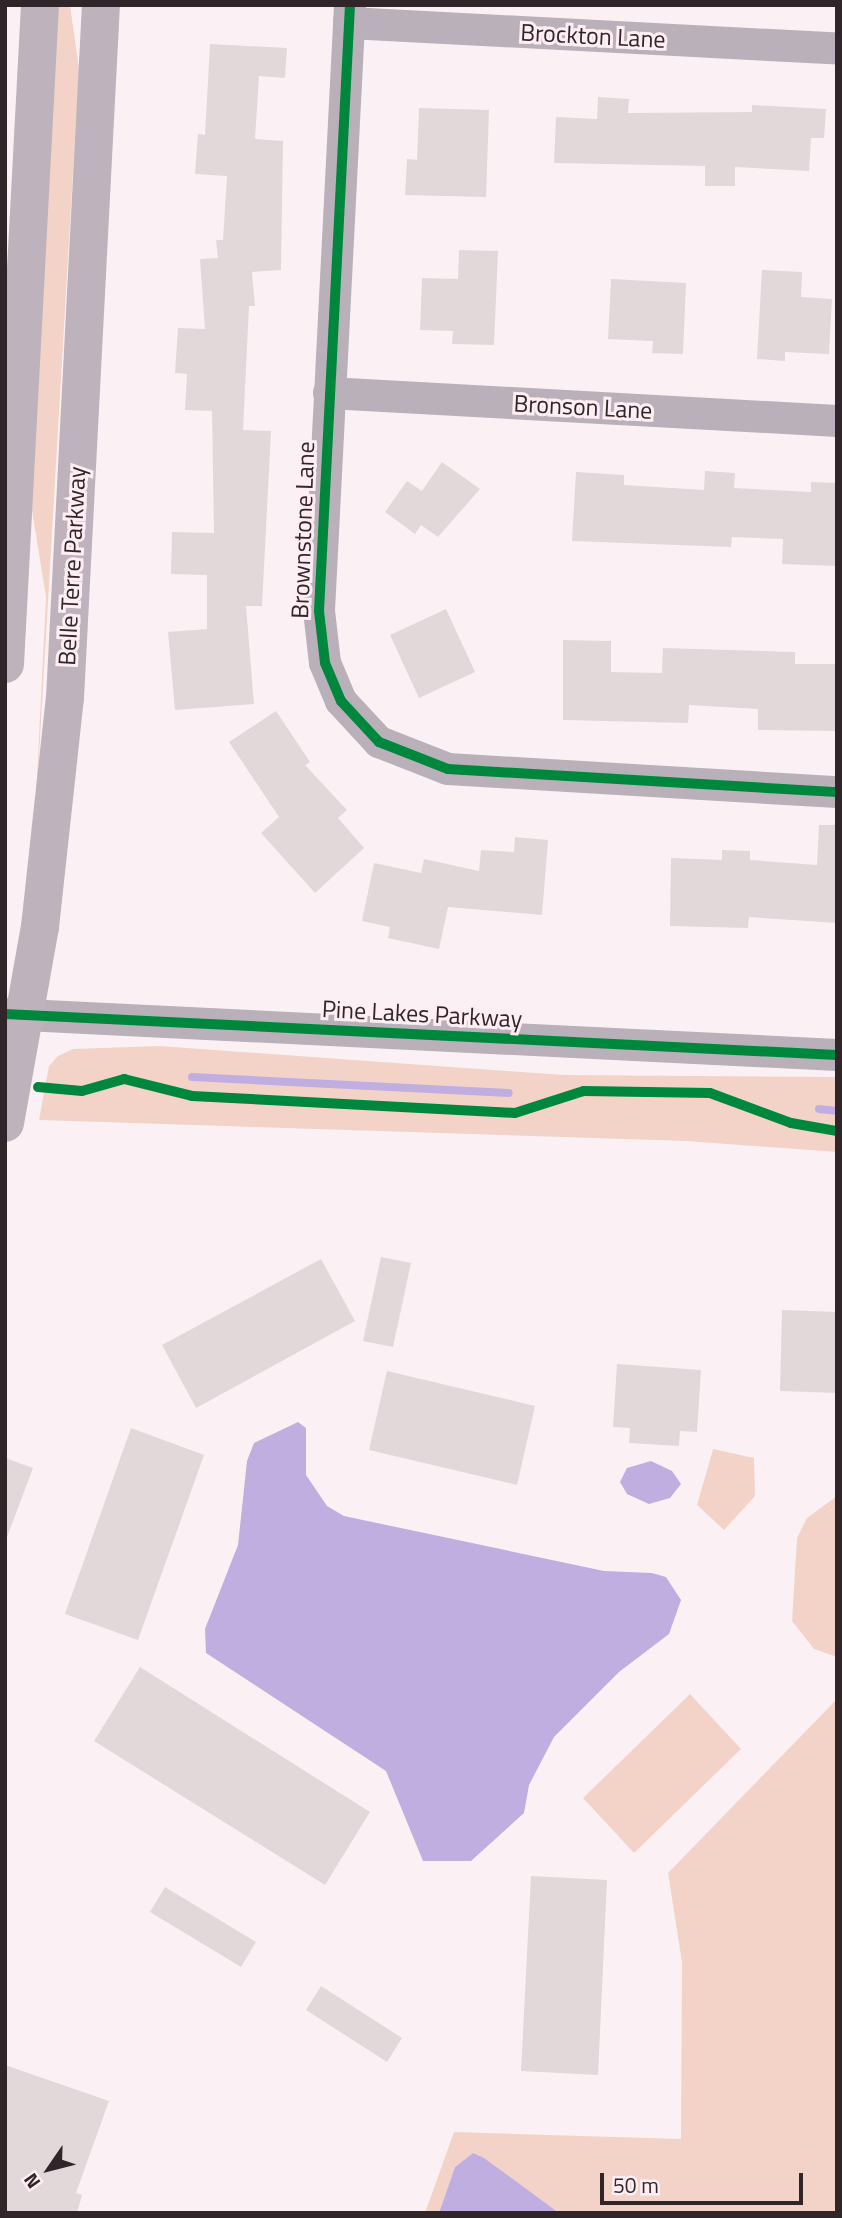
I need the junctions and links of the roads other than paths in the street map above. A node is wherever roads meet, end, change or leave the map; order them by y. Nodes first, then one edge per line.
1 (40, 5) edge
2 (101, 5) edge
3 (349, 14) edge
4 (837, 49) edge
5 (329, 393) junction
6 (837, 421) edge
7 (5, 664) edge
8 (837, 792) edge
9 (16, 1014) edge
10 (837, 1055) edge
11 (5, 1123) edge

1 - 7 main road
2 - 9 main road, Belle Terre Parkway
3 - 4 street, Brockton Lane
3 - 5 street, Brownstone Lane
5 - 6 street, Bronson Lane
5 - 8 street, Brownstone Lane
9 - 10 street, Pine Lakes Parkway
9 - 11 main road, Belle Terre Parkway

